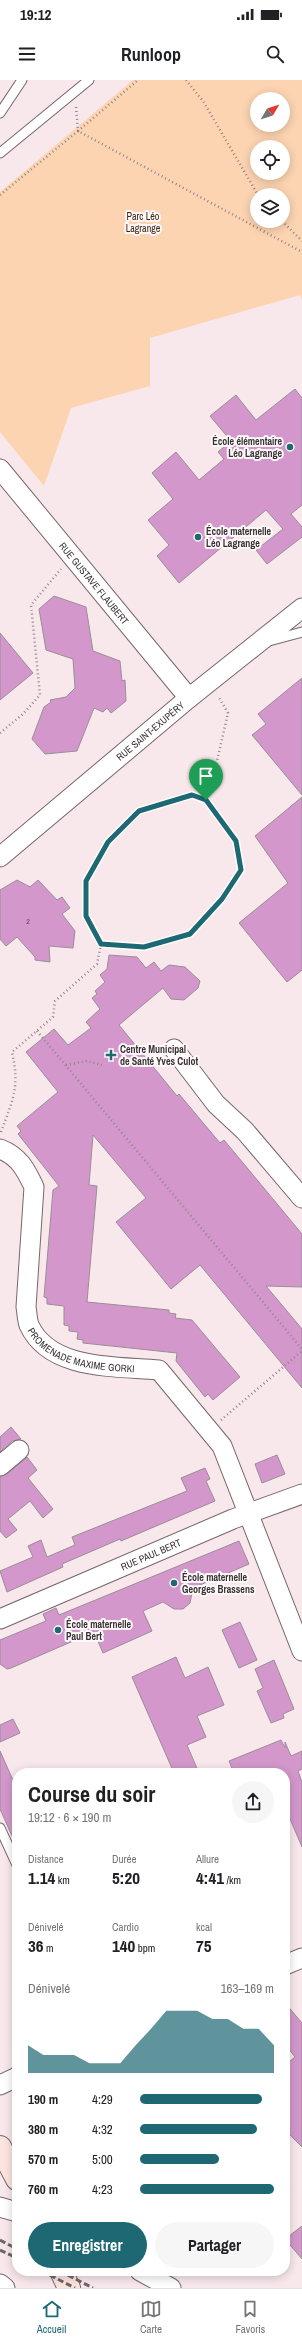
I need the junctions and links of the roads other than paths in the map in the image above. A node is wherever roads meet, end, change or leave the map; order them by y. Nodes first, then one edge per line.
1 (22, 80) edge
2 (89, 80) edge
3 (0, 113) edge
4 (0, 153) edge
5 (0, 469) edge
6 (302, 608) edge
7 (302, 632) edge
8 (258, 644) junction
9 (189, 698) junction
10 (0, 857) edge
11 (174, 1049) dead end
12 (0, 1149) edge
13 (302, 1198) edge
14 (20, 1450) dead end
15 (0, 1466) edge
16 (302, 1494) edge
17 (249, 1513) junction
18 (0, 1619) edge
19 (302, 1651) edge
20 (0, 1828) edge
21 (12, 1854) edge
22 (302, 1958) edge
23 (290, 1963) edge
24 (12, 2079) edge
25 (0, 2085) edge
26 (2, 2156) edge
27 (12, 2171) edge
28 (0, 2207) edge
29 (12, 2211) edge
30 (64, 2276) edge
31 (149, 2276) edge
32 (0, 2284) edge
33 (5, 2288) edge
34 (70, 2288) edge
35 (171, 2288) edge

1 - 3 lane
2 - 4 lane
5 - 9 street, RUE GUSTAVE FLAUBERT
6 - 8 street, RUE SAINT-EXUPÉRY
7 - 8 lane
8 - 9 street, RUE SAINT-EXUPÉRY
9 - 10 street, RUE SAINT-EXUPÉRY
11 - 13 street
12 - 17 street, PROMENADE MAXIME GORKI
14 - 15 street
16 - 17 street, RUE PAUL BERT
17 - 18 street, RUE PAUL BERT
17 - 19 street, PROMENADE MAXIME GORKI
20 - 21 lane
22 - 23 street
24 - 25 street
26 - 27 main road
28 - 29 street
30 - 34 main road
31 - 35 street
32 - 33 street

